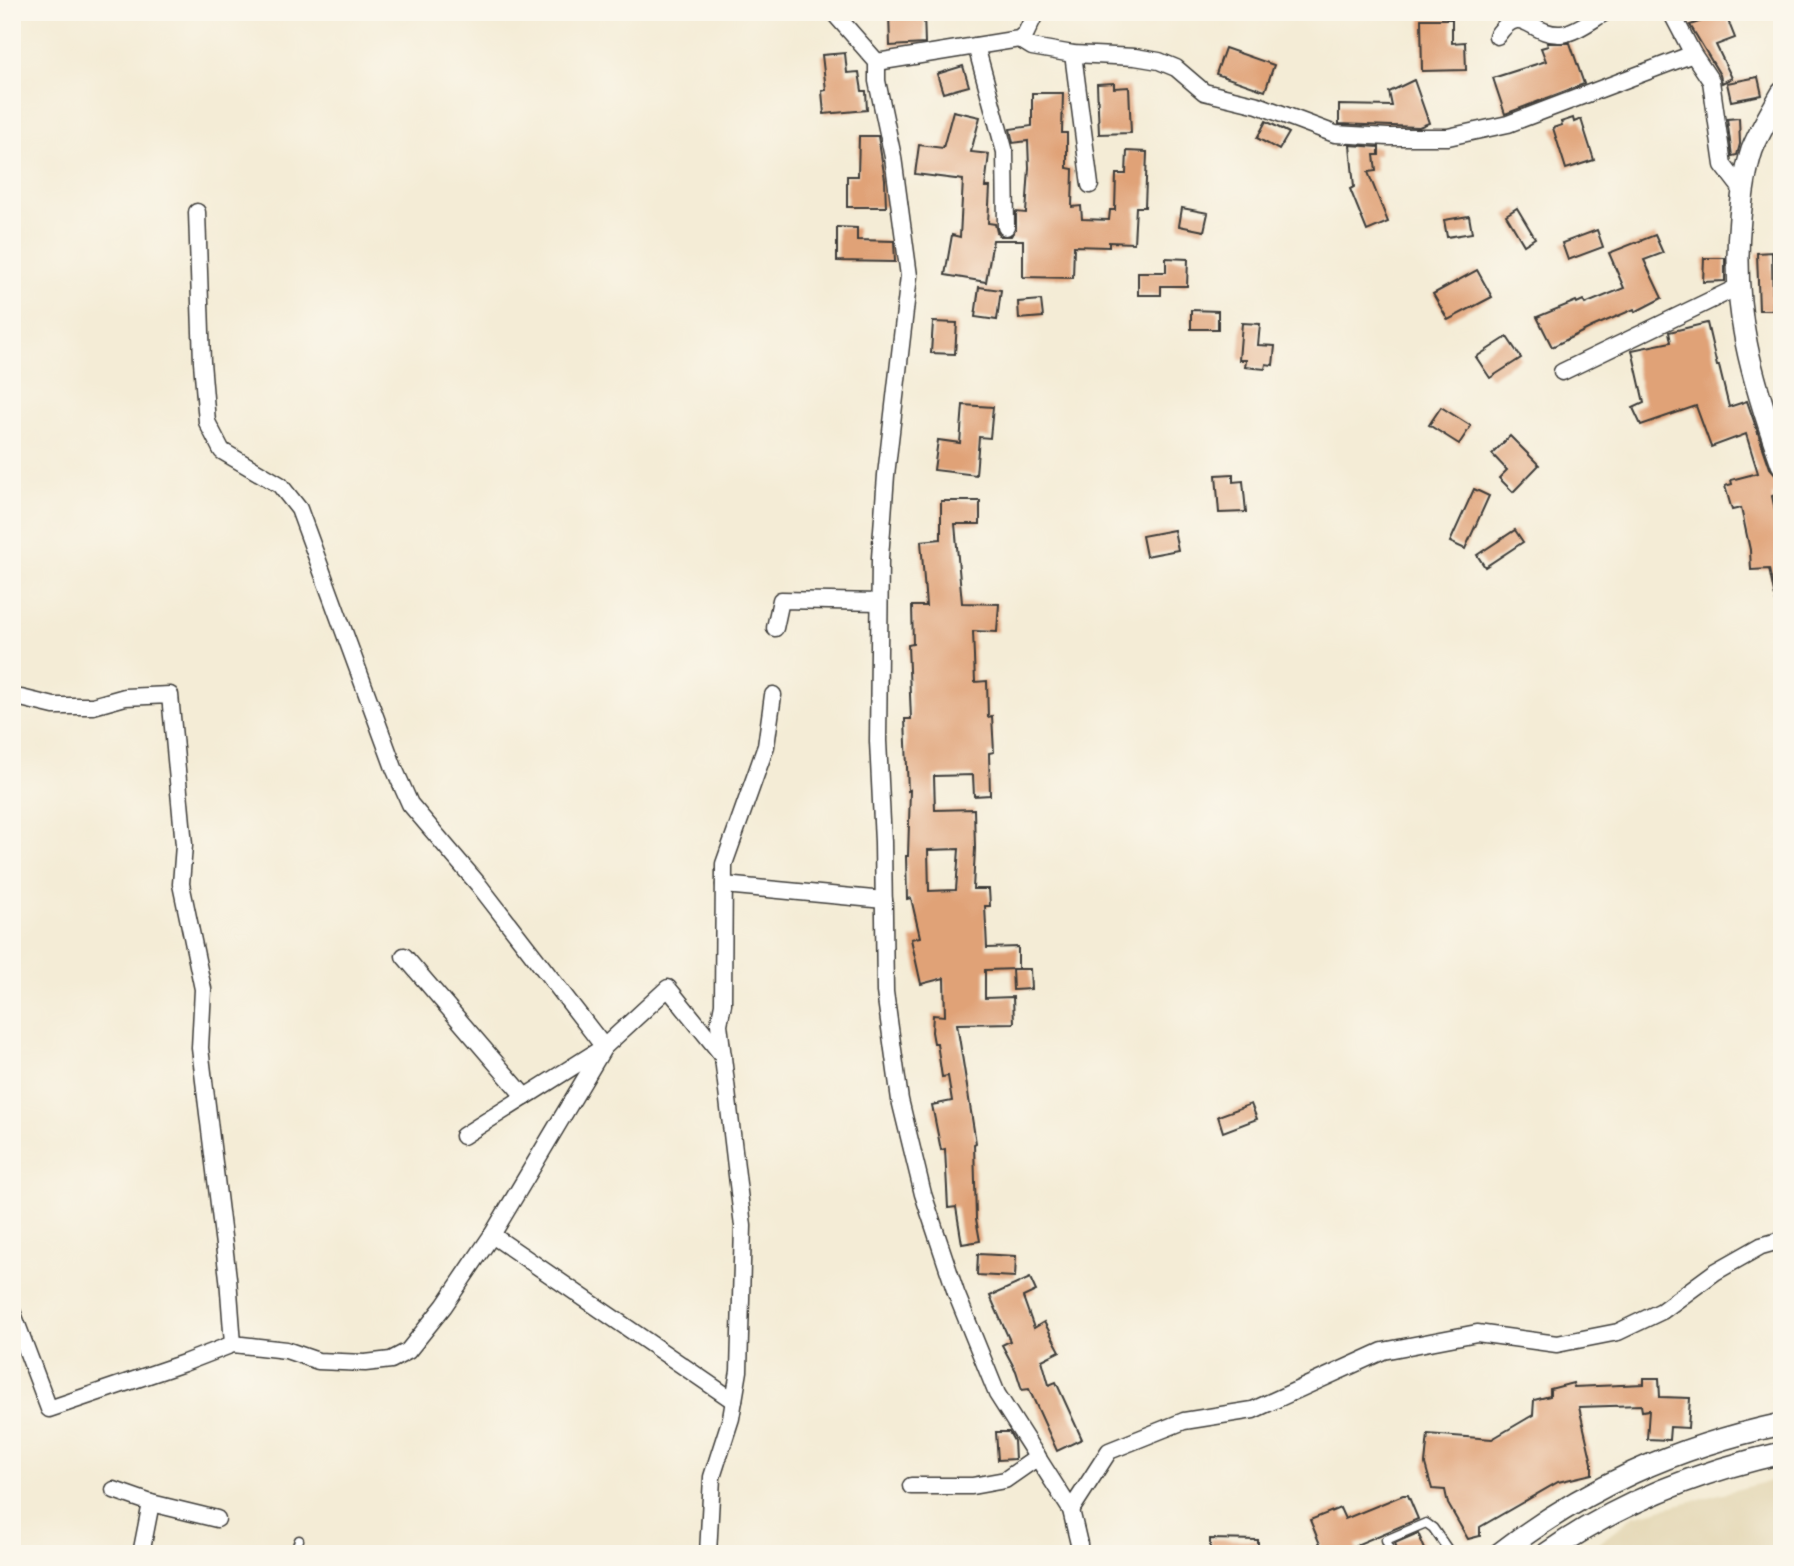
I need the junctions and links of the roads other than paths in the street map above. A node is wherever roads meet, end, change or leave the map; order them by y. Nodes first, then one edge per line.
1 (833, 12) edge
2 (1036, 12) edge
3 (1606, 12) edge
4 (1671, 12) edge
5 (1497, 36) dead end
6 (1019, 39) junction
7 (976, 46) junction
8 (1073, 54) junction
9 (1693, 54) junction
10 (877, 62) junction
11 (1782, 93) edge
12 (1090, 185) dead end
13 (1743, 191) junction
14 (197, 212) dead end
15 (1006, 227) dead end
16 (1738, 287) junction
17 (1562, 372) dead end
18 (1782, 464) edge
19 (879, 602) junction
20 (775, 628) dead end
21 (773, 695) dead end
22 (12, 701) edge
23 (724, 885) junction
24 (884, 901) junction
25 (404, 956) dead end
26 (604, 1047) junction
27 (723, 1056) junction
28 (525, 1097) junction
29 (463, 1136) dead end
30 (492, 1235) junction
31 (1782, 1240) edge
32 (12, 1311) edge
33 (233, 1344) junction
34 (734, 1401) junction
35 (1782, 1424) edge
36 (1782, 1453) edge
37 (1038, 1457) junction
38 (911, 1486) dead end
39 (114, 1490) dead end
40 (152, 1503) junction
41 (1070, 1510) junction
42 (217, 1520) dead end
43 (299, 1540) dead end
44 (141, 1554) edge
45 (294, 1554) edge
46 (708, 1554) edge
47 (1079, 1554) edge
48 (1392, 1554) edge
49 (1451, 1554) edge
50 (1499, 1554) edge
51 (1546, 1554) edge

1 - 10 street
2 - 6 street
3 - 5 street
4 - 9 street
6 - 7 street
6 - 8 street
7 - 10 street
7 - 15 street
8 - 9 street
8 - 12 street
9 - 13 street
10 - 19 street
11 - 13 street
13 - 16 street
14 - 26 street
16 - 17 street
16 - 18 street
19 - 20 street
19 - 24 street
21 - 23 street
22 - 33 street
23 - 24 street
23 - 27 street
24 - 37 street
25 - 28 street
26 - 27 street
26 - 28 street
26 - 30 street
27 - 34 street
28 - 29 street
30 - 33 street
30 - 34 street
31 - 41 street
32 - 33 street
34 - 46 street
35 - 50 street
36 - 51 street
37 - 38 street
37 - 41 street
39 - 40 street
40 - 42 street
40 - 44 street
41 - 47 street
43 - 45 lane
48 - 49 lane

